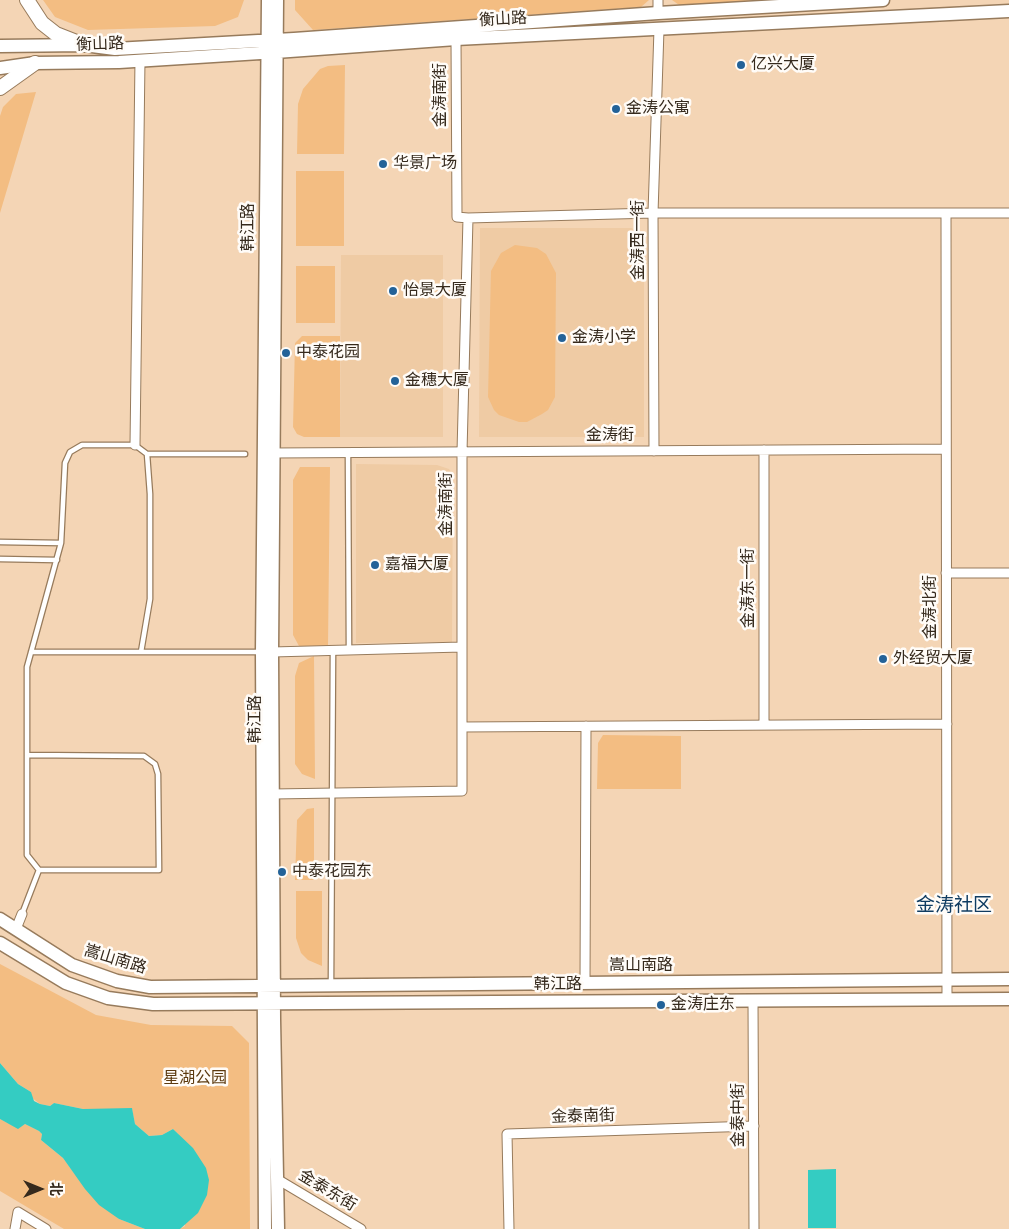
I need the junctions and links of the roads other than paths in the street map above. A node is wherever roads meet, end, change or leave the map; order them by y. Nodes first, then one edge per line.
1 (27, 0) edge
2 (268, 0) edge
3 (277, 0) edge
4 (883, 0) edge
5 (658, 6) edge
6 (1009, 11) edge
7 (658, 28) junction
8 (456, 39) junction
9 (84, 45) junction
10 (0, 46) edge
11 (271, 47) junction
12 (140, 60) junction
13 (36, 63) junction
14 (0, 68) edge
15 (0, 88) edge
16 (1009, 212) edge
17 (653, 213) junction
18 (946, 214) junction
19 (468, 218) junction
20 (135, 445) junction
21 (946, 449) junction
22 (764, 450) junction
23 (654, 451) junction
24 (462, 452) junction
25 (268, 453) junction
26 (348, 453) junction
27 (146, 454) junction
28 (245, 454) dead end
29 (0, 542) edge
30 (61, 543) junction
31 (0, 559) edge
32 (57, 560) junction
33 (1009, 572) edge
34 (946, 573) junction
35 (462, 647) junction
36 (333, 650) junction
37 (349, 650) junction
38 (31, 652) junction
39 (141, 652) junction
40 (267, 652) junction
41 (947, 724) junction
42 (764, 725) junction
43 (586, 726) junction
44 (462, 727) junction
45 (27, 754) junction
46 (332, 793) junction
47 (273, 794) junction
48 (39, 870) junction
49 (22, 914) joint
50 (0, 919) edge
51 (16, 929) junction
52 (0, 943) edge
53 (947, 980) junction
54 (1009, 980) edge
55 (585, 983) junction
56 (331, 985) junction
57 (269, 986) junction
58 (947, 999) junction
59 (1009, 999) edge
60 (753, 1000) junction
61 (269, 1003) junction
62 (754, 1126) junction
63 (277, 1179) junction
64 (15, 1229) edge
65 (46, 1229) edge
66 (265, 1229) edge
67 (278, 1229) edge
68 (361, 1229) edge
69 (509, 1229) edge
70 (754, 1229) edge

1 - 9 main road
2 - 11 street, 韩江路
3 - 11 street, 韩江路
4 - 5 street, 衡山路
5 - 11 street, 衡山路
6 - 7 street, 衡山路
7 - 8 street, 衡山路
7 - 17 street, 金涛西一街
8 - 11 street, 衡山路
8 - 19 street, 金涛南街
9 - 10 street, 衡山路
9 - 11 street, 衡山路
11 - 12 street, 衡山路
11 - 25 street, 韩江路
12 - 13 street, 衡山路
12 - 20 street
13 - 14 street, 衡山路
13 - 15 main road
16 - 18 street
17 - 18 street
17 - 19 street
17 - 23 street, 金涛西一街
18 - 21 street, 金涛北街
19 - 24 street, 金涛南街
20 - 27 lane
20 - 30 lane
21 - 22 street, 金涛街
21 - 34 street, 金涛北街
22 - 23 street, 金涛街
22 - 42 street, 金涛东一街
23 - 24 street, 金涛街
24 - 26 street, 金涛街
24 - 35 street, 金涛南街
25 - 26 street, 金涛街
25 - 40 street, 韩江路
26 - 37 lane
27 - 28 lane
27 - 39 lane
29 - 30 lane
30 - 32 lane
31 - 32 lane
32 - 38 lane
33 - 34 street
34 - 41 street, 金涛北街
35 - 37 street
35 - 44 street, 金涛南街
36 - 37 street
36 - 40 street
36 - 46 lane
38 - 39 lane
38 - 45 lane
39 - 40 lane
40 - 47 street, 韩江路
40 - 57 street, 韩江路
41 - 42 street
41 - 53 street, 金涛北街
42 - 43 street
43 - 44 street
43 - 55 street
44 - 46 street, 金涛南街
45 - 48 lane
45 - 48 lane
46 - 47 street, 金涛南街
46 - 56 lane
47 - 57 street, 韩江路
48 - 49 lane
49 - 51 street
50 - 51 street, 嵩山南路
51 - 57 street, 嵩山南路
52 - 61 street, 嵩山南路
53 - 54 street, 嵩山南路
53 - 55 street, 嵩山南路
53 - 58 street, 金涛北街
55 - 56 street, 嵩山南路
56 - 57 street, 嵩山南路
57 - 61 street, 韩江路
58 - 59 street
58 - 60 street
60 - 61 street, 韩江路
60 - 62 street, 金泰中街
61 - 63 street, 韩江路
61 - 66 street, 韩江路
62 - 69 street, 金泰南街
62 - 70 street, 金泰中街
63 - 67 street, 韩江路
63 - 68 street, 金泰东街
64 - 65 street

